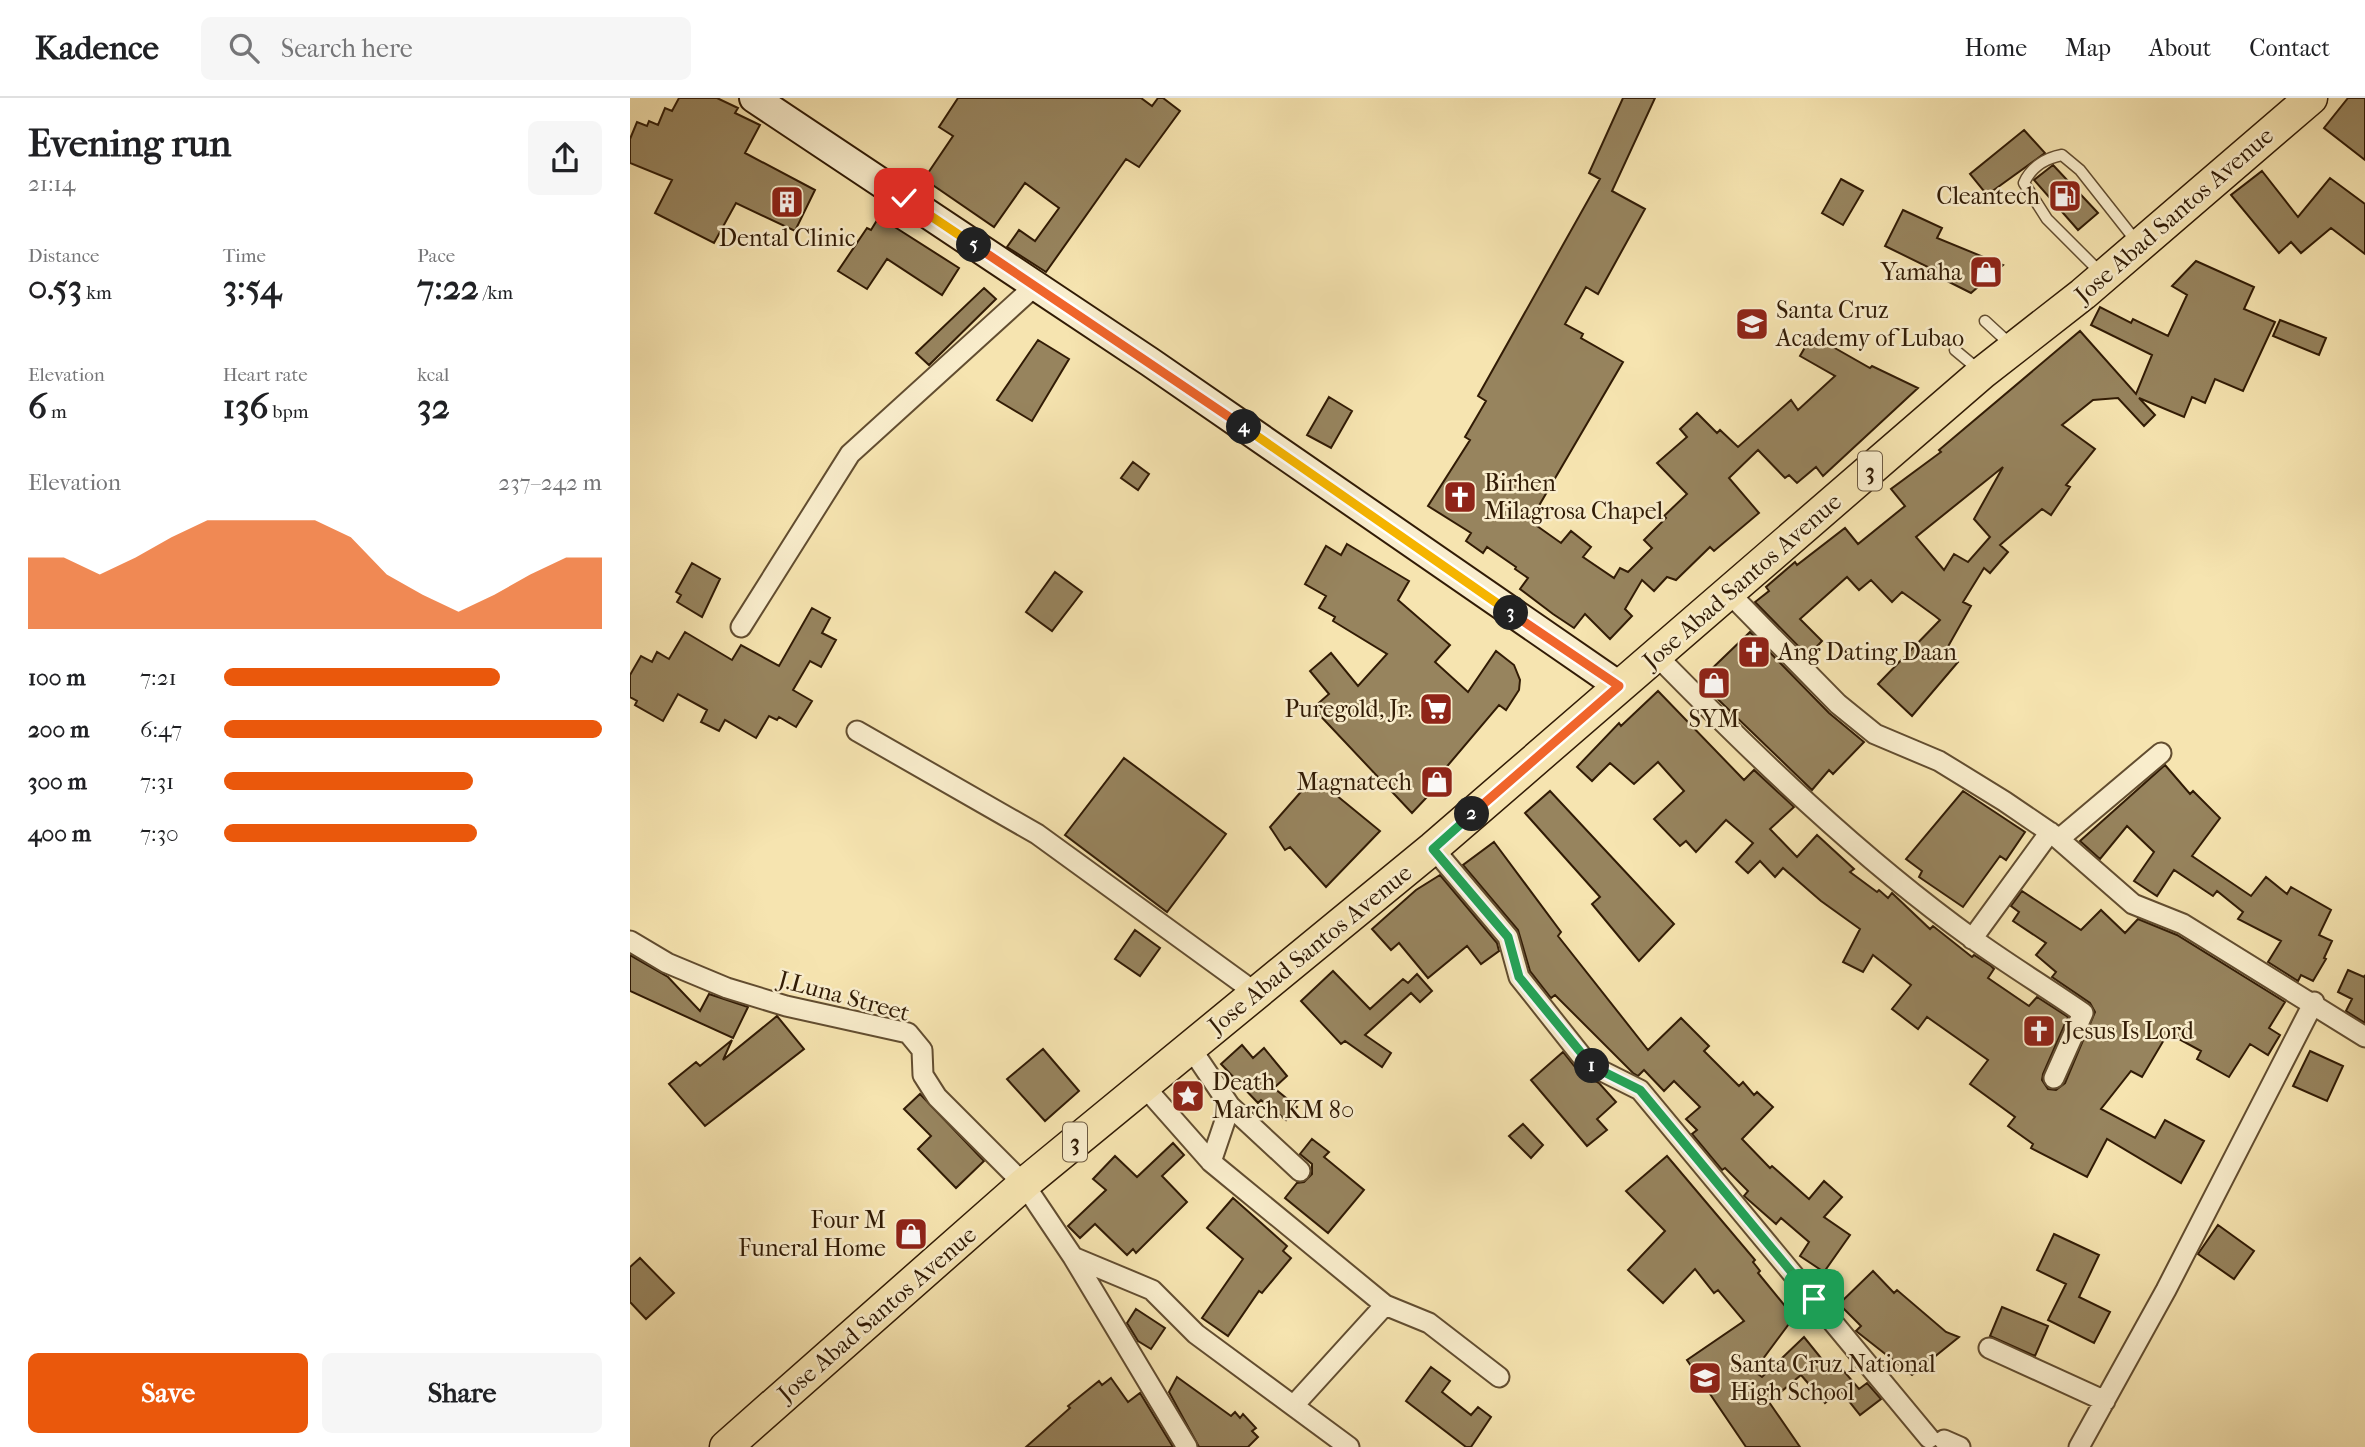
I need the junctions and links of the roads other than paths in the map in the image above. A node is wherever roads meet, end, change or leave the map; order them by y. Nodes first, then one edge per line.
1 (754, 98) edge
2 (2311, 98) edge
3 (2139, 245) junction
4 (2104, 276) junction
5 (1035, 286) junction
6 (1985, 321) dead end
7 (2014, 347) junction
8 (1955, 350) dead end
9 (1982, 373) junction
10 (1729, 593) junction
11 (741, 627) dead end
12 (1657, 655) junction
13 (1619, 686) junction
14 (857, 731) dead end
15 (2161, 753) dead end
16 (2054, 836) junction
17 (1433, 849) junction
18 (1972, 939) junction
19 (630, 941) edge
20 (1256, 993) junction
21 (2314, 1003) junction
22 (2365, 1037) edge
23 (1190, 1046) junction
24 (2054, 1078) dead end
25 (1143, 1085) junction
26 (1230, 1106) junction
27 (1211, 1162) junction
28 (1300, 1171) dead end
29 (1024, 1184) junction
30 (1073, 1257) junction
31 (1385, 1305) junction
32 (1989, 1348) dead end
33 (1499, 1377) dead end
34 (2105, 1401) junction
35 (1295, 1404) junction
36 (1944, 1441) edge
37 (726, 1447) edge
38 (1187, 1447) edge
39 (1349, 1447) edge
40 (2079, 1447) edge

1 - 5 main road
2 - 3 main road, Jose Abad Santos Avenue / 3
3 - 4 main road, Jose Abad Santos Avenue / 3
3 - 4 lane
4 - 7 main road, Jose Abad Santos Avenue / 3
5 - 11 street
5 - 13 main road
6 - 7 lane
7 - 9 main road, Jose Abad Santos Avenue / 3
8 - 9 lane
9 - 10 main road, Jose Abad Santos Avenue / 3
10 - 12 main road, Jose Abad Santos Avenue / 3
10 - 16 street
12 - 13 main road, Jose Abad Santos Avenue / 3
12 - 18 street
13 - 17 main road, Jose Abad Santos Avenue / 3
14 - 20 street
15 - 16 street
16 - 18 street
16 - 21 street
17 - 20 main road, Jose Abad Santos Avenue / 3
17 - 36 street
18 - 24 street
19 - 29 street, J.Luna Street
20 - 23 main road, Jose Abad Santos Avenue / 3
21 - 22 street
21 - 34 street
23 - 25 main road, Jose Abad Santos Avenue / 3
23 - 26 street
25 - 27 street
25 - 29 main road, Jose Abad Santos Avenue / 3
26 - 27 street
26 - 28 street
27 - 31 street
29 - 30 street, J.Luna Street
29 - 37 main road, Jose Abad Santos Avenue / 3
30 - 35 street
30 - 38 street, J.Luna Street
31 - 33 street
31 - 35 street
32 - 34 street
34 - 40 street
35 - 39 street

